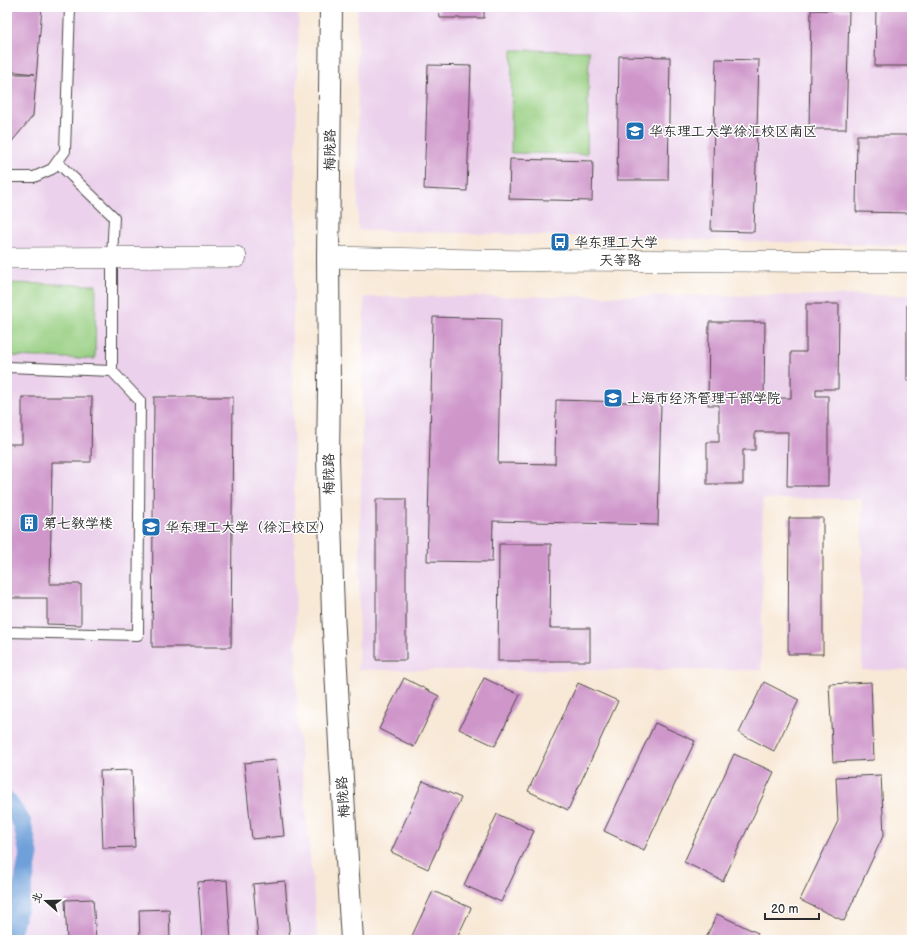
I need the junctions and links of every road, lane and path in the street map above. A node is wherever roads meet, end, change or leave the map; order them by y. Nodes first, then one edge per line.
1 (70, 7) edge
2 (331, 7) edge
3 (57, 162) junction
4 (7, 177) edge
5 (112, 257) junction
6 (236, 257) dead end
7 (328, 257) junction
8 (7, 258) edge
9 (912, 262) edge
10 (7, 367) edge
11 (112, 371) junction
12 (7, 632) edge
13 (352, 940) edge

1 - 3 lane
2 - 7 street, 梅陇路
3 - 4 lane
3 - 5 lane
5 - 6 street
5 - 8 street
5 - 11 lane
7 - 9 street, 天等路
7 - 13 street, 梅陇路
10 - 11 lane
11 - 12 lane

